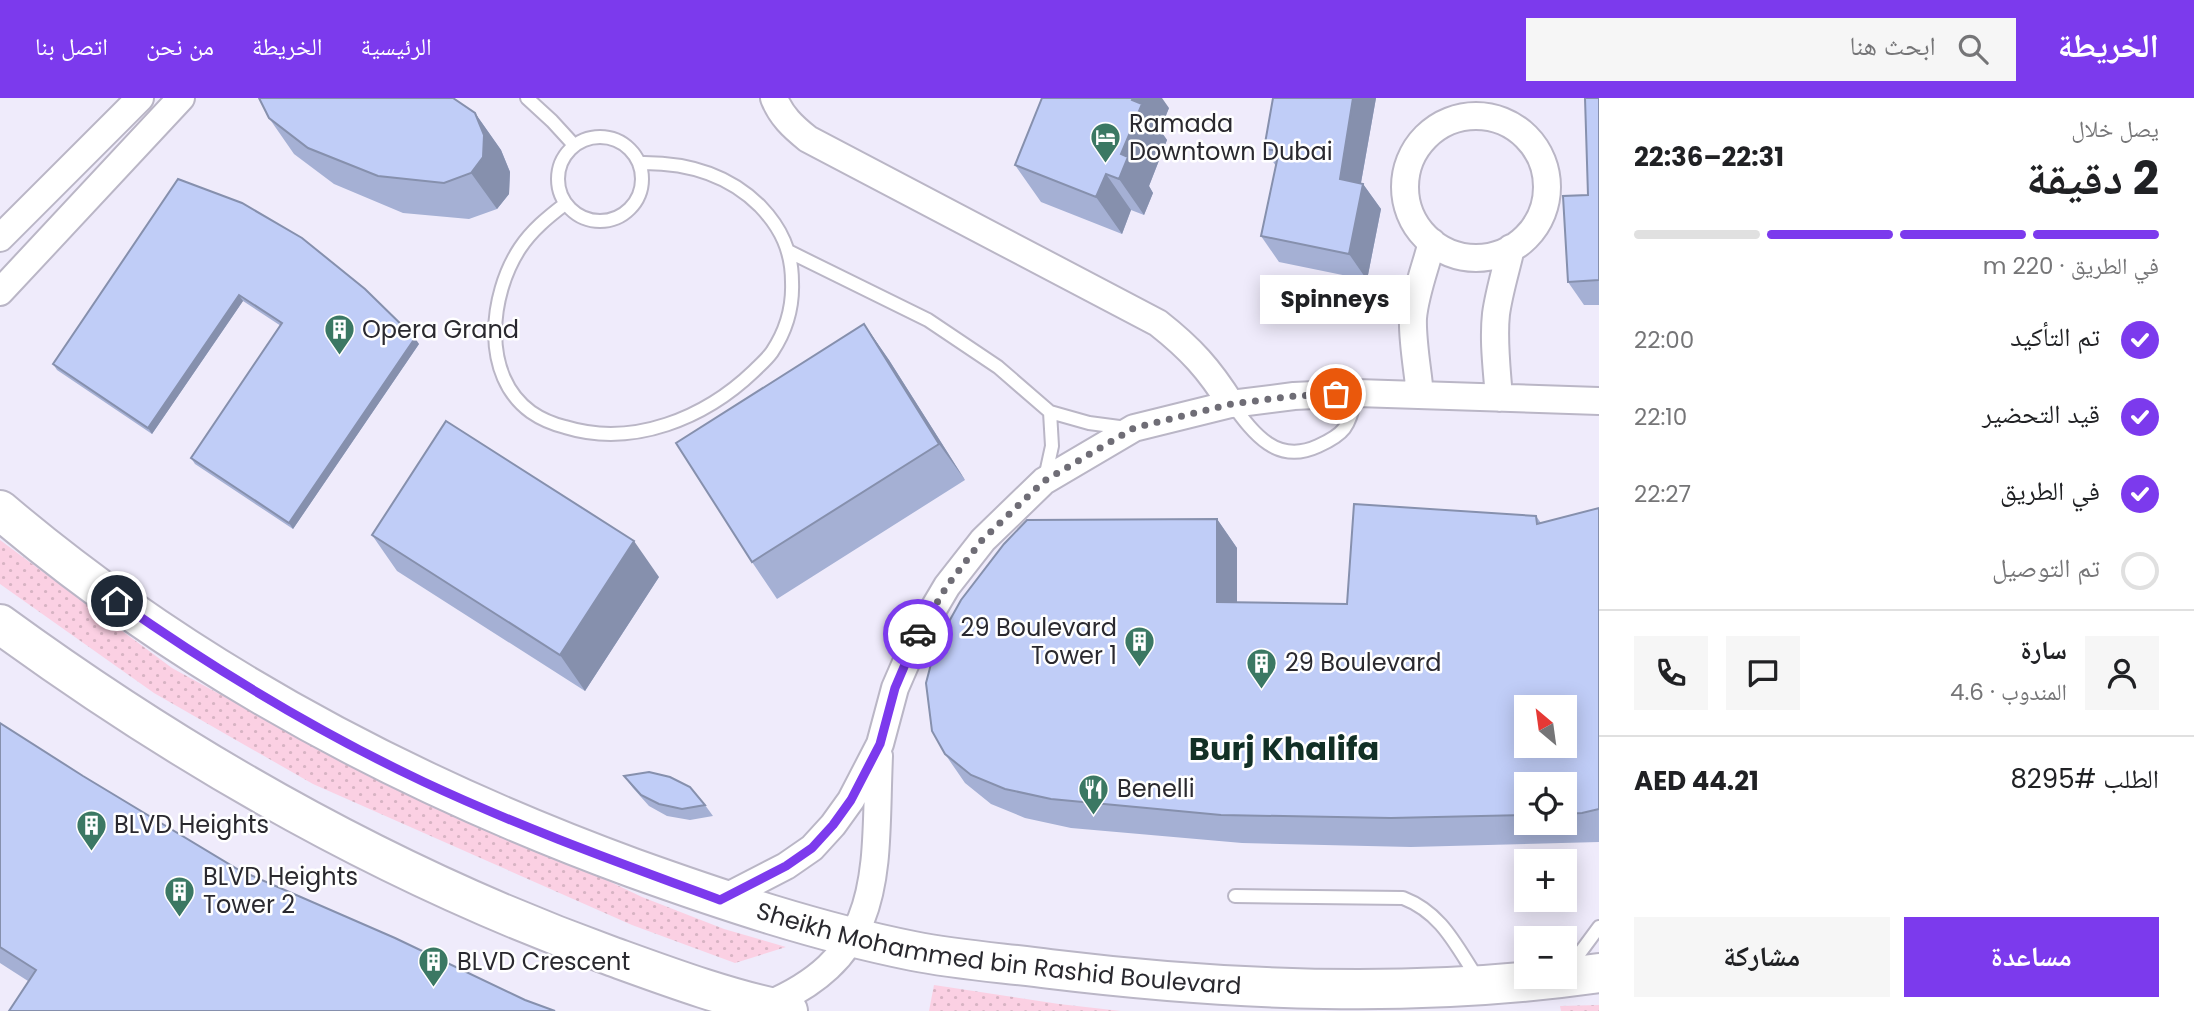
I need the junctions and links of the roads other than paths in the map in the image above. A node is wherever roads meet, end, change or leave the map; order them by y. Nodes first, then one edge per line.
1 (140, 98) edge
2 (181, 98) edge
3 (527, 98) edge
4 (774, 98) edge
5 (574, 145) junction
6 (639, 163) junction
7 (565, 204) junction
8 (0, 238) edge
9 (1432, 242) junction
10 (790, 252) junction
11 (1508, 260) junction
12 (0, 292) edge
13 (1357, 393) junction
14 (1420, 396) junction
15 (1499, 398) junction
16 (1599, 401) edge
17 (1231, 404) junction
18 (1050, 412) junction
19 (1134, 428) junction
20 (1044, 481) junction
21 (0, 510) edge
22 (0, 624) edge
23 (880, 744) junction
24 (1235, 896) dead end
25 (720, 900) junction
26 (1599, 928) edge
27 (854, 938) junction
28 (1577, 957) edge
29 (1599, 973) edge
30 (1577, 975) edge
31 (1514, 982) edge
32 (1483, 985) junction
33 (776, 1009) edge

1 - 8 street
2 - 12 street
3 - 5 lane
4 - 17 street
5 - 6 lane
5 - 7 lane
6 - 7 lane
6 - 10 lane
7 - 10 lane
9 - 11 street
9 - 11 street
9 - 14 street
10 - 18 lane
11 - 15 street
13 - 14 street
13 - 17 street
13 - 17 lane
14 - 15 street
15 - 16 street
17 - 19 street
18 - 19 lane
18 - 20 lane
19 - 20 street
20 - 23 street
21 - 25 main road, Sheikh Mohammed bin Rashid Boulevard
22 - 33 main road
23 - 25 street
23 - 27 street
24 - 32 lane
25 - 27 main road, Sheikh Mohammed bin Rashid Boulevard
26 - 28 lane
27 - 32 main road, Sheikh Mohammed bin Rashid Boulevard
27 - 33 street
29 - 30 main road, Sheikh Mohammed bin Rashid Boulevard
31 - 32 main road, Sheikh Mohammed bin Rashid Boulevard

